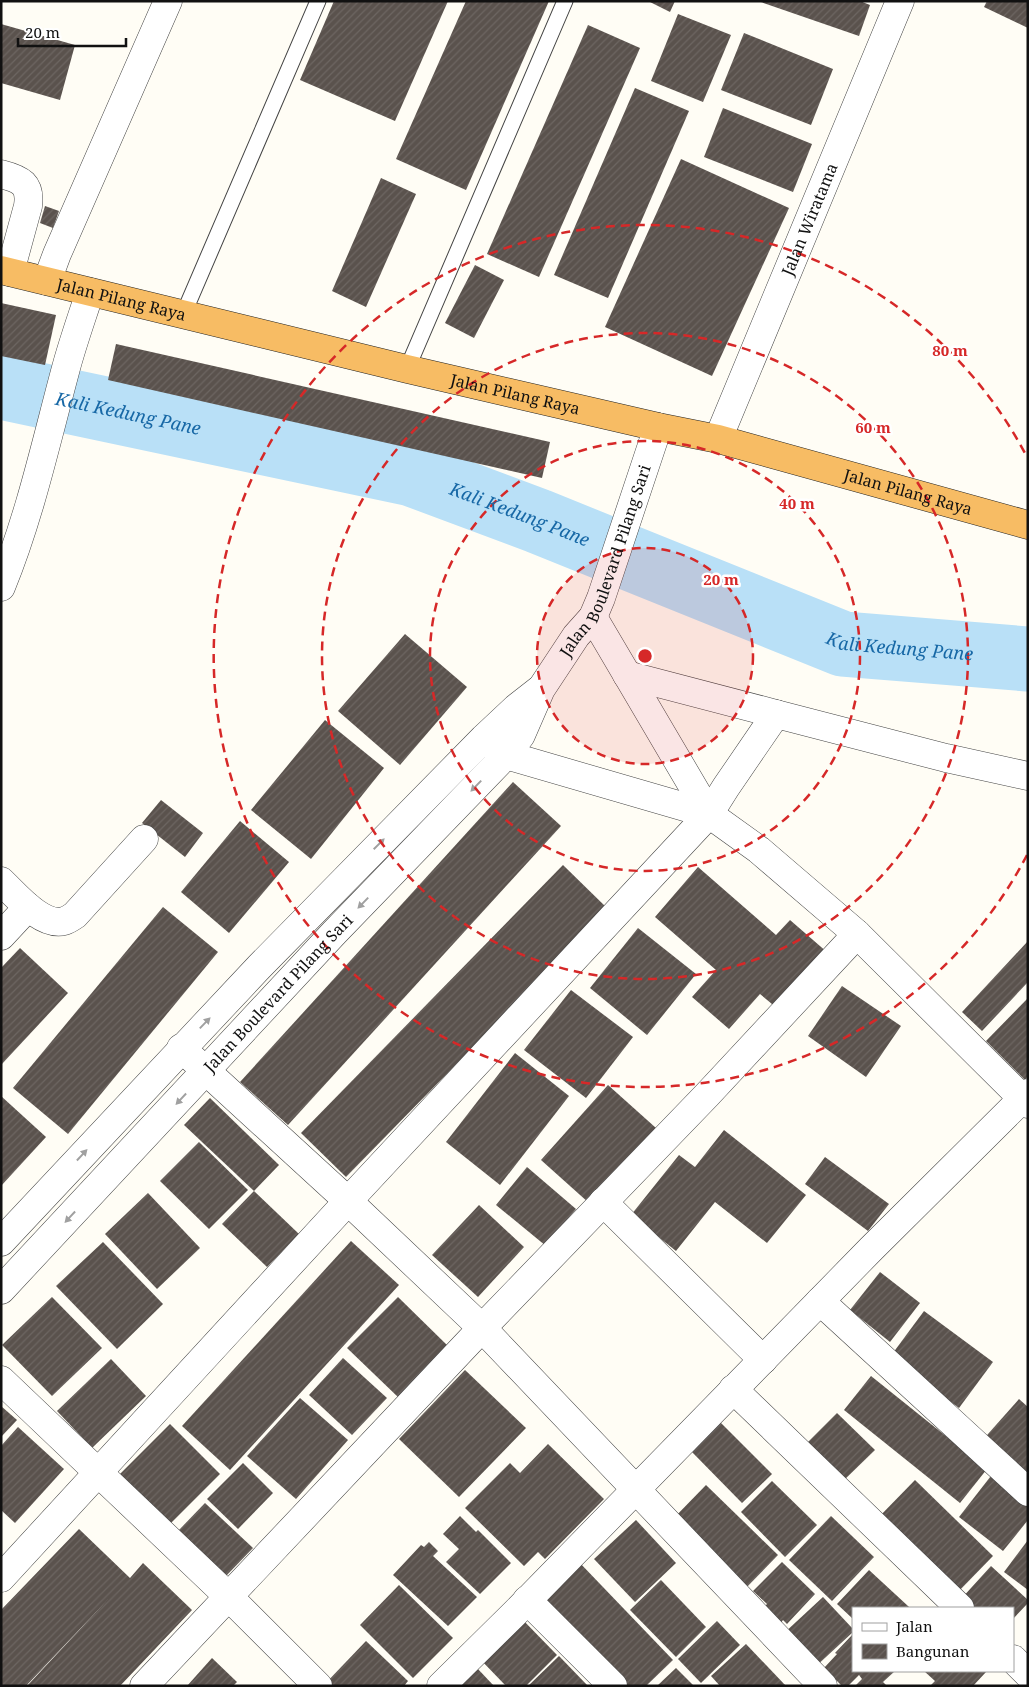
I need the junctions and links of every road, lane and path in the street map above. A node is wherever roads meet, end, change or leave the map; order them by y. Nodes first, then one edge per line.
1 (168, 1) edge
2 (318, 1) edge
3 (565, 1) edge
4 (900, 1) edge
5 (1, 174) edge
6 (6, 271) edge
7 (47, 281) junction
8 (90, 292) junction
9 (183, 315) junction
10 (407, 369) junction
11 (658, 427) junction
12 (718, 439) junction
13 (1028, 525) edge
14 (1, 587) edge
15 (597, 607) junction
16 (628, 675) junction
17 (541, 688) junction
18 (776, 714) junction
19 (484, 738) junction
20 (506, 755) junction
21 (1028, 776) edge
22 (709, 814) junction
23 (144, 839) dead end
24 (1, 881) edge
25 (28, 907) junction
26 (857, 934) junction
27 (1, 936) edge
28 (181, 1048) junction
29 (206, 1071) junction
30 (1026, 1099) edge
31 (348, 1202) junction
32 (603, 1202) junction
33 (1, 1242) edge
34 (1, 1290) edge
35 (820, 1302) junction
36 (482, 1328) junction
37 (763, 1360) junction
38 (1, 1380) edge
39 (733, 1389) junction
40 (100, 1472) junction
41 (635, 1490) junction
42 (1028, 1492) edge
43 (1, 1578) edge
44 (229, 1597) junction
45 (527, 1600) junction
46 (959, 1607) edge
47 (1014, 1660) edge
48 (1028, 1674) edge
49 (144, 1686) edge
50 (318, 1686) edge
51 (441, 1686) edge
52 (613, 1686) edge
53 (823, 1686) edge

1 - 7 street
2 - 9 lane
3 - 10 lane
4 - 12 street, Jalan Wiratama
5 - 6 street
6 - 7 highway, Jalan Pilang Raya
7 - 8 highway, Jalan Pilang Raya
8 - 9 highway, Jalan Pilang Raya
8 - 14 street
9 - 10 highway, Jalan Pilang Raya
10 - 11 highway, Jalan Pilang Raya
11 - 12 highway, Jalan Pilang Raya
11 - 15 street, Jalan Boulevard Pilang Sari
12 - 13 highway, Jalan Pilang Raya
15 - 16 street
15 - 17 street, Jalan Boulevard Pilang Sari
16 - 18 street
16 - 22 street
17 - 19 street, Jalan Boulevard Pilang Sari
17 - 20 street, Jalan Boulevard Pilang Sari
18 - 21 street
18 - 22 street
19 - 20 street
28 -> 19 street, Jalan Boulevard Pilang Sari
20 - 22 street
20 -> 29 street, Jalan Boulevard Pilang Sari
22 - 26 street
22 - 31 street
23 - 25 street
24 - 25 street
25 - 27 street
26 - 30 street
26 - 32 street
28 - 29 street
33 -> 28 street, Jalan Boulevard Pilang Sari
29 - 31 street
29 -> 34 street, Jalan Boulevard Pilang Sari
30 - 35 street
31 - 36 street
31 - 40 street
32 - 36 street
32 - 37 street
35 - 37 street
35 - 42 street
36 - 41 street
36 - 44 street
37 - 39 street
38 - 40 street
39 - 41 street
39 - 46 street
40 - 43 street
40 - 44 street
41 - 45 street
41 - 53 street
44 - 49 street
44 - 50 street
45 - 51 street
45 - 52 street
47 - 48 street

